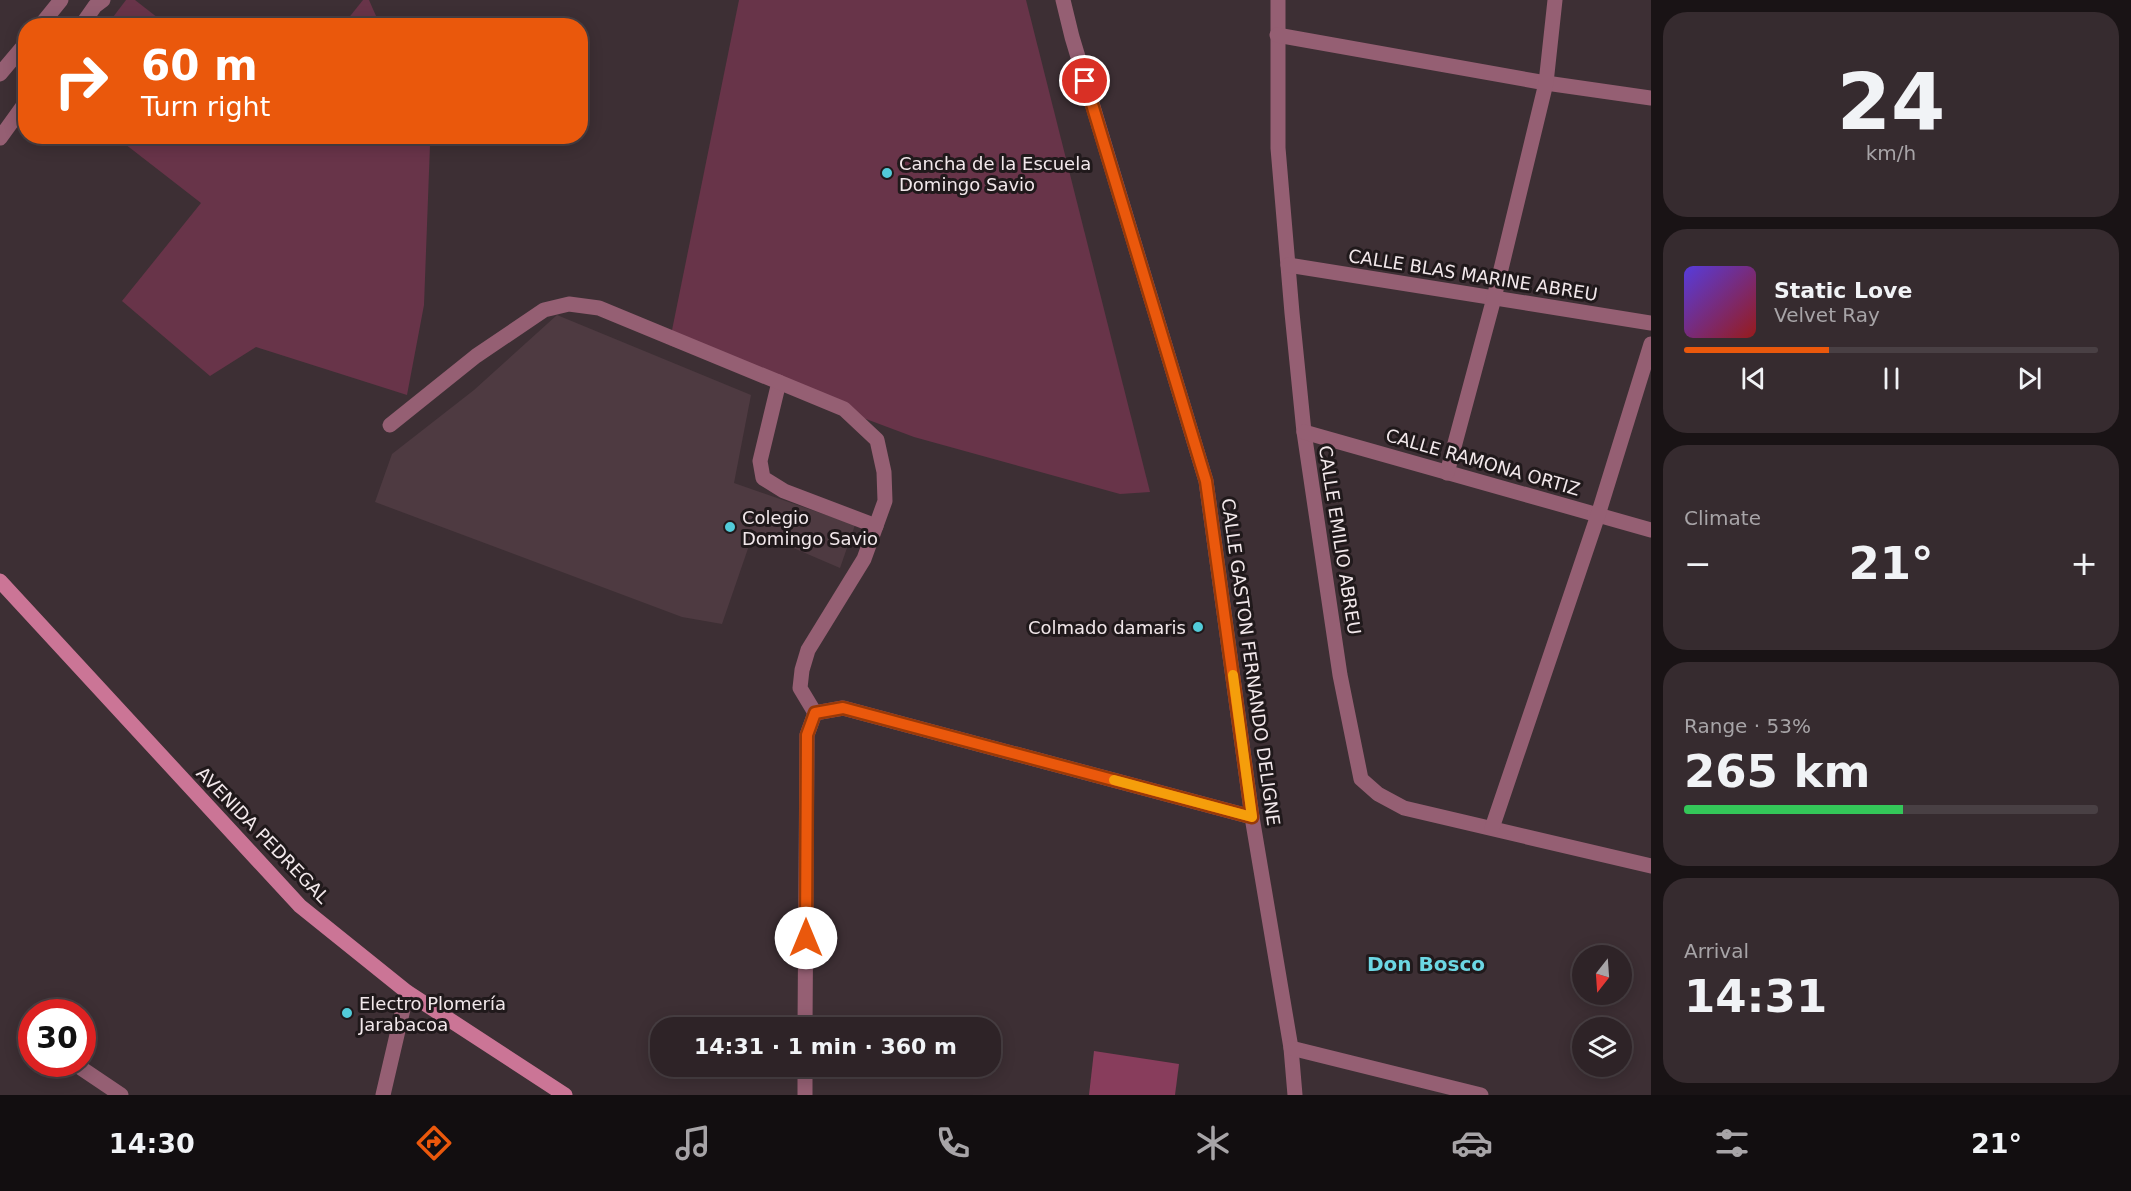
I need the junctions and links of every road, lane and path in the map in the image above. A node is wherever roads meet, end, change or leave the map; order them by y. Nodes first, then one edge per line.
1 (61, 0) edge
2 (103, 0) edge
3 (1063, 0) edge
4 (1278, 0) edge
5 (1555, 0) edge
6 (46, 18) edge
7 (87, 18) edge
8 (1277, 35) junction
9 (18, 53) edge
10 (0, 74) edge
11 (1546, 83) junction
12 (1651, 98) edge
13 (18, 113) edge
14 (0, 138) edge
15 (1288, 265) junction
16 (1494, 298) junction
17 (1651, 323) edge
18 (1651, 344) edge
19 (779, 382) junction
20 (390, 425) dead end
21 (1304, 432) junction
22 (1447, 473) junction
23 (1598, 515) junction
24 (876, 526) junction
25 (1651, 530) edge
26 (0, 581) edge
27 (815, 713) junction
28 (1252, 817) junction
29 (1492, 828) junction
30 (1651, 866) edge
31 (407, 992) junction
32 (805, 1017) edge
33 (1291, 1048) junction
34 (94, 1077) edge
35 (805, 1077) edge
36 (121, 1095) edge
37 (383, 1095) edge
38 (565, 1095) edge
39 (805, 1095) edge
40 (1295, 1095) edge
41 (1481, 1095) edge

1 - 6 street
2 - 7 street
3 - 28 street, CALLE GASTON FERNANDO DELIGNE
4 - 8 street, CALLE EMILIO ABREU
5 - 11 street
8 - 11 street
8 - 15 street, CALLE EMILIO ABREU
9 - 10 street
11 - 12 street
11 - 16 street
13 - 14 street
15 - 16 street, CALLE BLAS MARINE ABREU
15 - 21 street, CALLE EMILIO ABREU
16 - 17 street, CALLE BLAS MARINE ABREU
16 - 22 street
18 - 23 street
19 - 20 street
19 - 24 street
19 - 24 street
21 - 22 street, CALLE RAMONA ORTIZ
21 - 29 street, CALLE EMILIO ABREU
22 - 23 street, CALLE RAMONA ORTIZ
23 - 25 street, CALLE RAMONA ORTIZ
23 - 29 street
24 - 27 street
26 - 31 main road, AVENIDA PEDREGAL
27 - 28 street
27 - 32 street
28 - 33 street, CALLE GASTON FERNANDO DELIGNE
29 - 30 street, CALLE EMILIO ABREU
31 - 37 street
31 - 38 main road, AVENIDA PEDREGAL
33 - 40 street, CALLE GASTON FERNANDO DELIGNE
33 - 41 street
34 - 36 street
35 - 39 street

